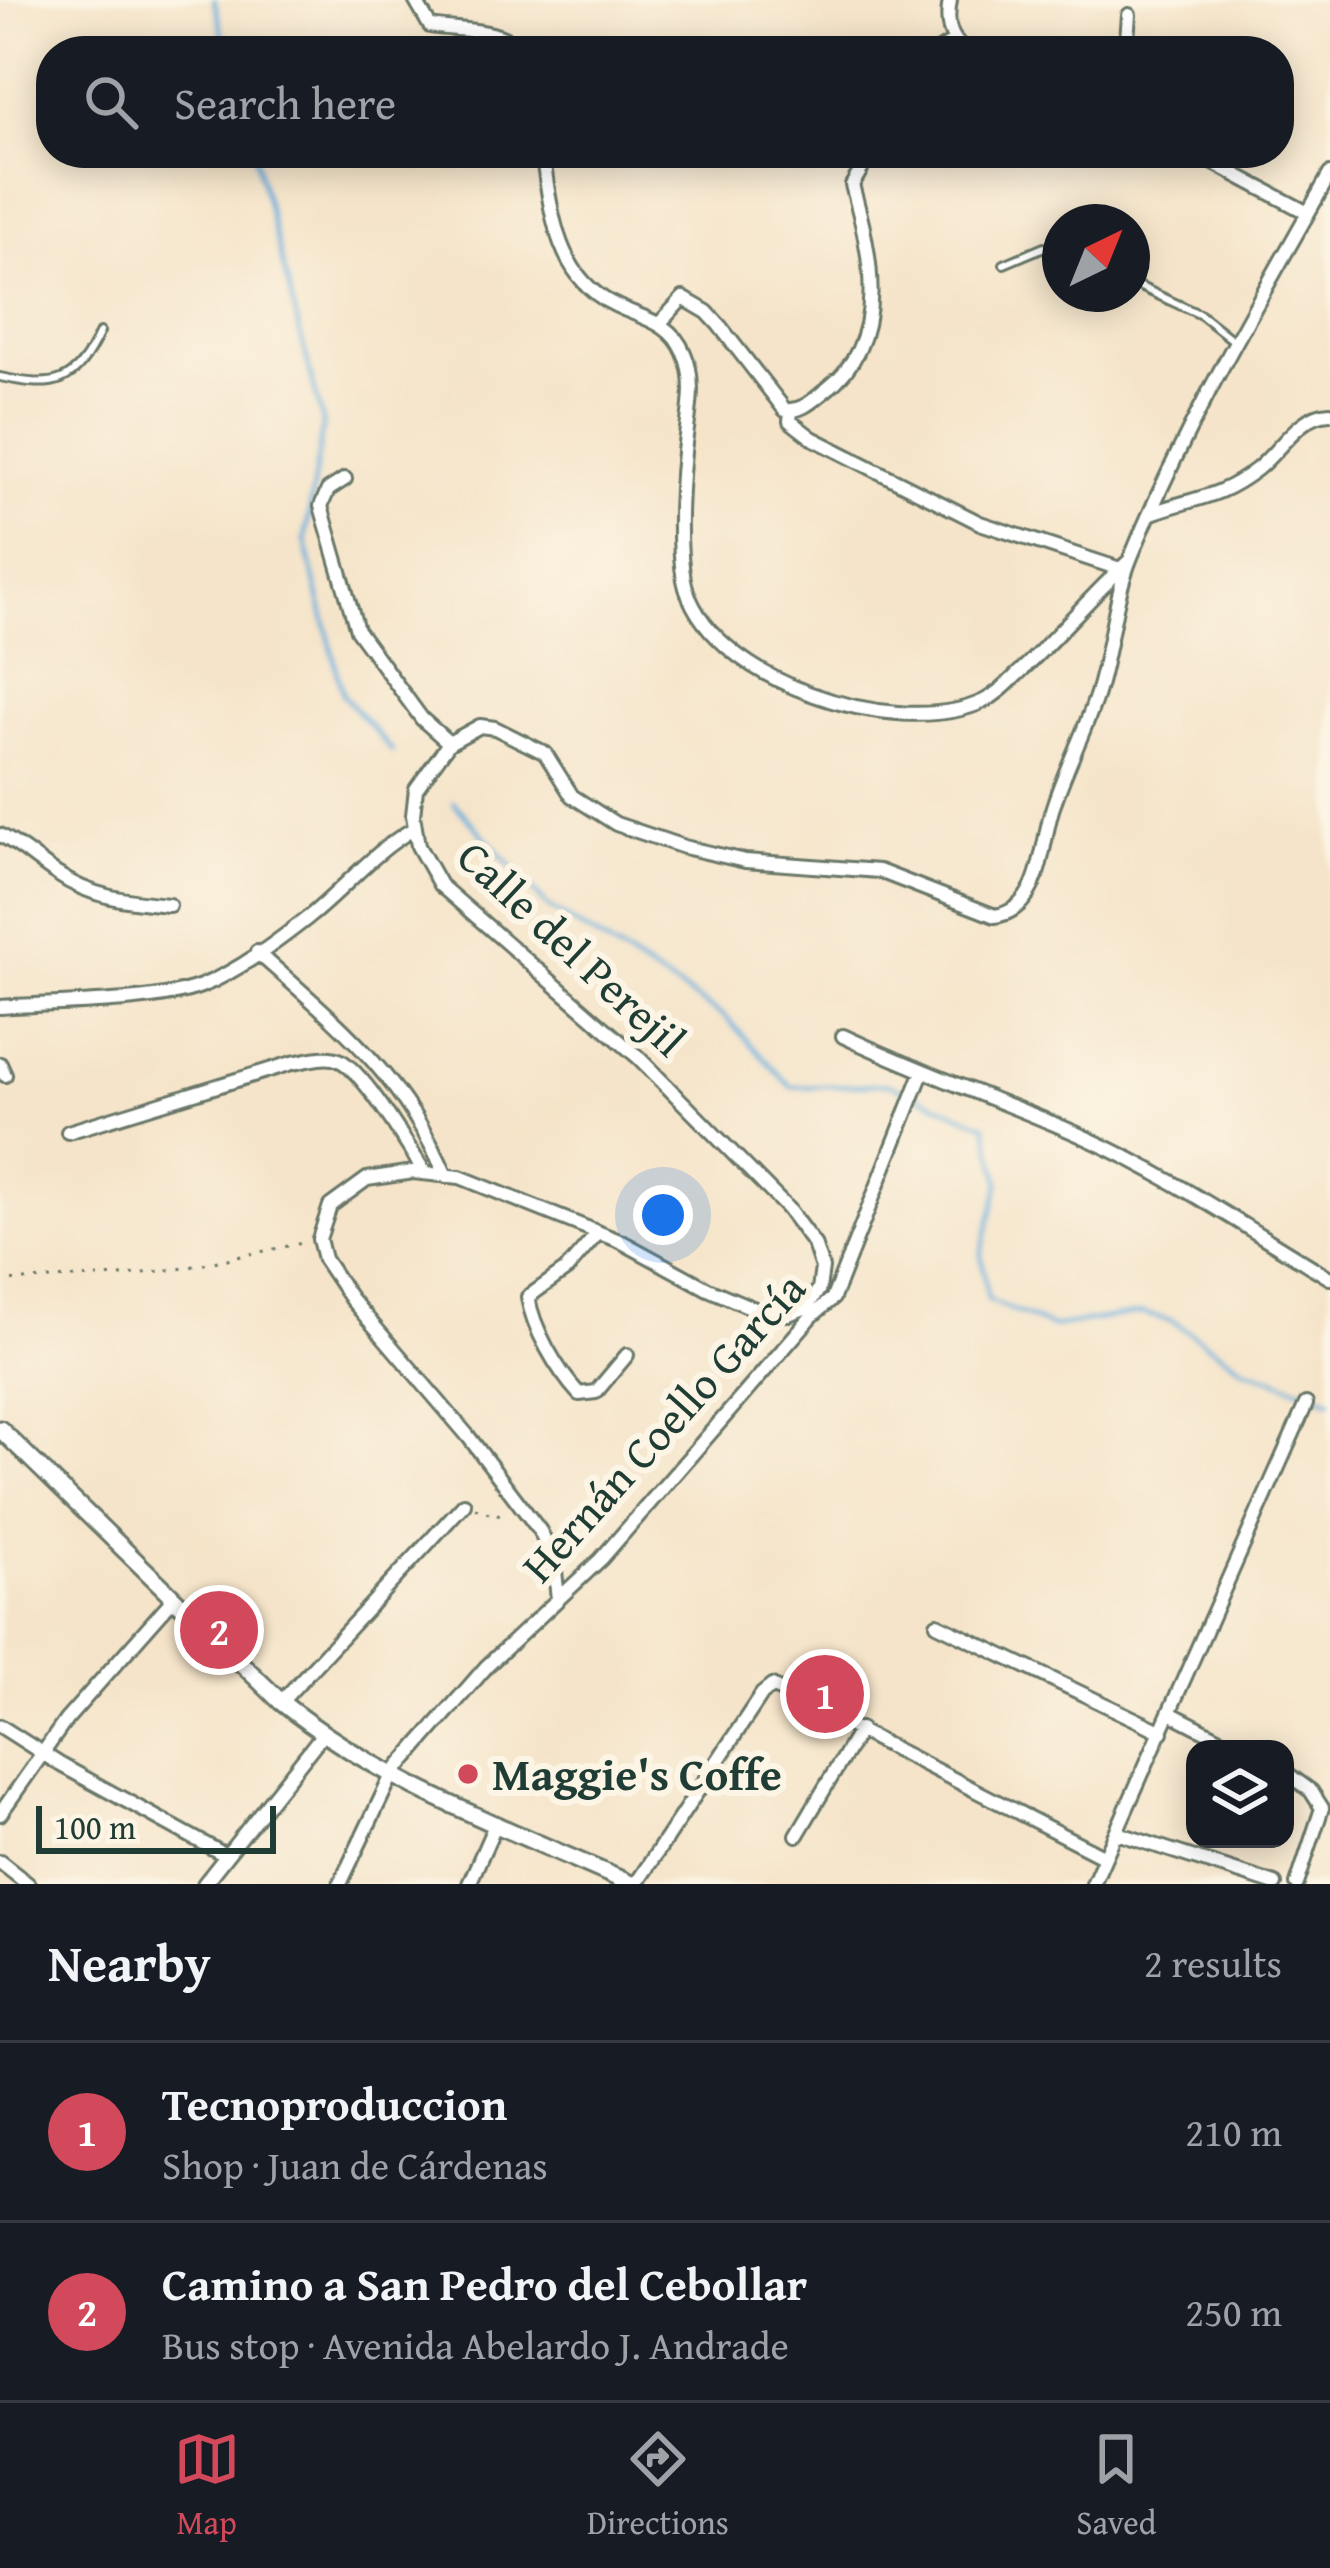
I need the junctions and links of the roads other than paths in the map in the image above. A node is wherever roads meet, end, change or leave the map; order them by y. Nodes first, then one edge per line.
1 (415, 0) edge
2 (950, 0) edge
3 (1129, 15) dead end
4 (502, 36) edge
5 (954, 36) edge
6 (1127, 36) edge
7 (545, 168) edge
8 (862, 168) edge
9 (1223, 168) edge
10 (1330, 174) edge
11 (1308, 213) junction
12 (1042, 249) edge
13 (1004, 264) dead end
14 (1150, 291) edge
15 (660, 323) junction
16 (100, 332) dead end
17 (1237, 343) junction
18 (0, 376) edge
19 (791, 411) junction
20 (1330, 413) edge
21 (345, 479) dead end
22 (1151, 514) junction
23 (1124, 565) junction
24 (449, 742) junction
25 (415, 828) junction
26 (0, 835) edge
27 (169, 905) dead end
28 (257, 952) junction
29 (0, 1007) edge
30 (843, 1036) dead end
31 (920, 1079) junction
32 (68, 1132) dead end
33 (424, 1173) junction
34 (446, 1176) junction
35 (598, 1233) junction
36 (1330, 1278) edge
37 (810, 1311) junction
38 (627, 1355) dead end
39 (1306, 1404) dead end
40 (0, 1429) edge
41 (464, 1504) dead end
42 (174, 1598) junction
43 (559, 1599) junction
44 (937, 1624) dead end
45 (281, 1702) junction
46 (1170, 1713) junction
47 (0, 1726) edge
48 (860, 1729) junction
49 (1162, 1732) junction
50 (322, 1735) junction
51 (1222, 1740) edge
52 (41, 1753) junction
53 (392, 1775) junction
54 (1294, 1779) edge
55 (0, 1814) edge
56 (496, 1823) junction
57 (1117, 1833) junction
58 (797, 1834) dead end
59 (225, 1855) junction
60 (1105, 1857) junction
61 (0, 1862) edge
62 (28, 1884) edge
63 (204, 1884) edge
64 (340, 1884) edge
65 (469, 1884) edge
66 (634, 1884) edge
67 (1093, 1884) edge
68 (1275, 1884) edge
69 (1298, 1884) edge

1 - 4 street
2 - 5 street
3 - 6 street
7 - 15 street
8 - 19 street
9 - 11 street
10 - 11 street
11 - 17 street
12 - 13 lane
14 - 17 lane
15 - 19 street
15 - 23 street
16 - 18 lane
17 - 22 street
19 - 23 street
20 - 22 street
21 - 24 street
22 - 23 street
23 - 24 street
24 - 25 street, Calle del Perejil
25 - 28 street
25 - 37 street, Calle del Perejil
26 - 27 street
28 - 29 street
28 - 34 street
30 - 31 street
31 - 36 street
31 - 37 street, Hernán Coello García
32 - 33 street
33 - 34 street
33 - 43 street
34 - 35 street
35 - 37 street
35 - 38 street
37 - 43 street, Hernán Coello García
39 - 46 street
40 - 42 street
41 - 45 street
42 - 45 street
42 - 52 street
43 - 53 street, Hernán Coello García
44 - 49 street
45 - 50 street
46 - 49 street
46 - 51 street
47 - 52 street
48 - 58 street
48 - 60 street
48 - 66 street
49 - 57 street
50 - 53 street
50 - 59 street
52 - 55 street
52 - 59 street
53 - 56 street
53 - 64 street, Hernán Coello García
54 - 69 street
56 - 65 street
56 - 66 street
57 - 60 street
57 - 68 street
59 - 63 street
60 - 67 street
61 - 62 street

